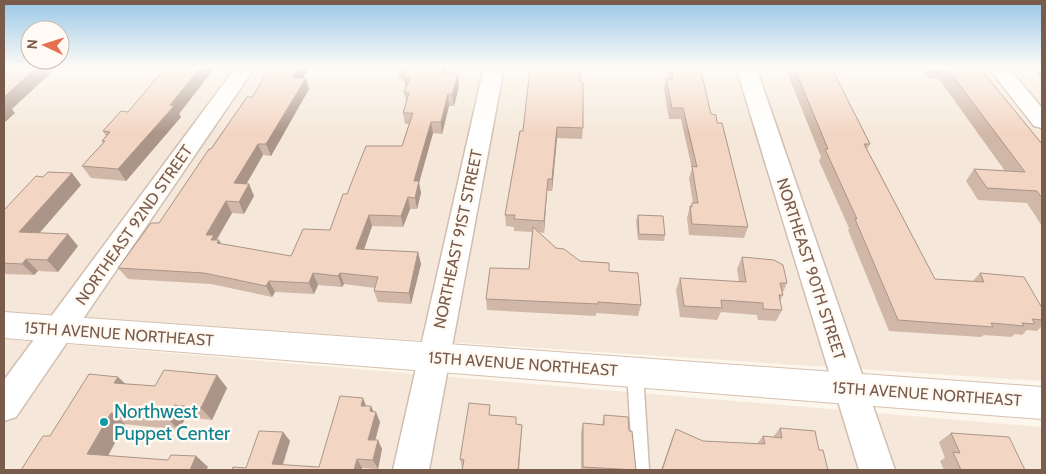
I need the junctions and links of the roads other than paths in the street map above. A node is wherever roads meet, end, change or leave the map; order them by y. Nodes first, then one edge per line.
1 (230, 89) edge
2 (489, 89) edge
3 (753, 89) edge
4 (1016, 89) edge
5 (1042, 121) edge
6 (4, 325) edge
7 (60, 329) junction
8 (434, 357) junction
9 (636, 372) junction
10 (850, 388) junction
11 (1042, 403) edge
12 (4, 406) edge
13 (411, 470) edge
14 (640, 470) edge
15 (876, 470) edge

1 - 7 street, NORTHEAST 92ND STREET
2 - 8 street, NORTHEAST 91ST STREET
3 - 10 street, NORTHEAST 90TH STREET
4 - 5 street
6 - 7 street, 15TH AVENUE NORTHEAST
7 - 8 street, 15TH AVENUE NORTHEAST
7 - 12 street, NORTHEAST 92ND STREET
8 - 9 street, 15TH AVENUE NORTHEAST
8 - 13 street, NORTHEAST 91ST STREET
9 - 10 street, 15TH AVENUE NORTHEAST
9 - 14 lane
10 - 11 street, 15TH AVENUE NORTHEAST
10 - 15 street, NORTHEAST 90TH STREET

